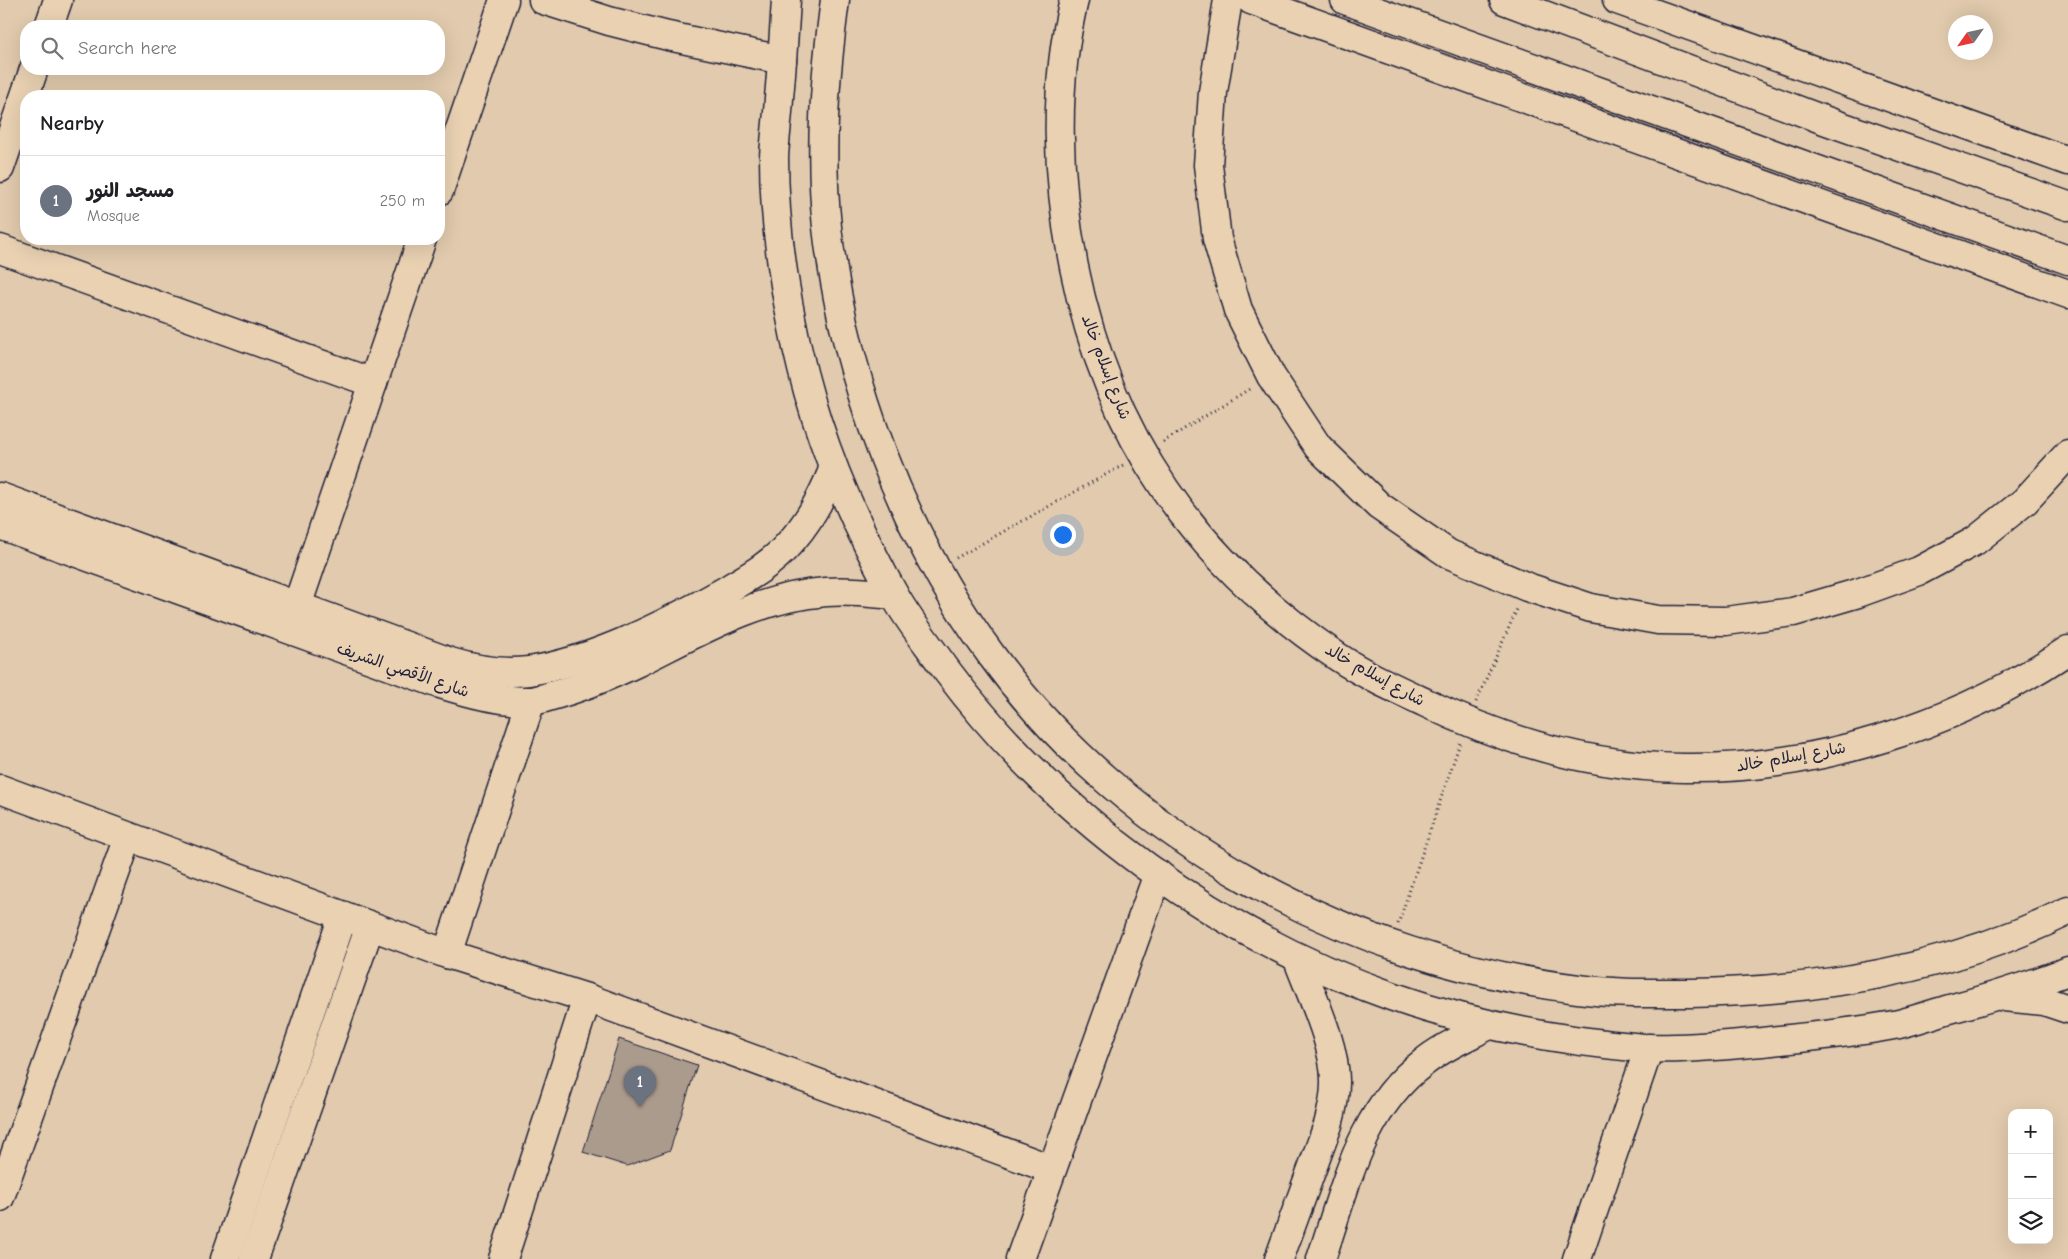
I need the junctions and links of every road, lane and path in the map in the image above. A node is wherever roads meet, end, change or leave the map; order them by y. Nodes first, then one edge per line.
1 (58, 0) edge
2 (504, 0) edge
3 (543, 0) edge
4 (786, 0) edge
5 (835, 0) edge
6 (1074, 0) edge
7 (1228, 0) edge
8 (1251, 0) edge
9 (1345, 0) edge
10 (1504, 0) edge
11 (1617, 0) edge
12 (51, 20) edge
13 (782, 60) junction
14 (32, 75) edge
15 (27, 90) edge
16 (20, 110) edge
17 (2068, 160) edge
18 (0, 168) edge
19 (445, 173) edge
20 (2068, 206) edge
21 (420, 245) edge
22 (0, 249) edge
23 (2068, 260) edge
24 (2068, 294) edge
25 (1271, 376) junction
26 (373, 383) junction
27 (2068, 454) edge
28 (1142, 455) junction
29 (833, 470) junction
30 (0, 497) edge
31 (0, 525) edge
32 (935, 569) junction
33 (1527, 587) junction
34 (894, 595) junction
35 (297, 606) junction
36 (2068, 650) edge
37 (531, 701) junction
38 (1467, 723) junction
39 (0, 789) edge
40 (128, 837) junction
41 (1158, 874) junction
42 (2068, 911) edge
43 (344, 916) junction
44 (370, 926) junction
45 (1390, 946) junction
46 (447, 954) junction
47 (1297, 957) junction
48 (2068, 971) edge
49 (1995, 996) junction
50 (587, 998) junction
51 (2068, 1009) edge
52 (1489, 1025) junction
53 (1649, 1048) junction
54 (8, 1152) edge
55 (1051, 1169) junction
56 (0, 1197) edge
57 (225, 1259) edge
58 (254, 1259) edge
59 (503, 1259) edge
60 (1020, 1259) edge
61 (1279, 1259) edge
62 (1321, 1259) edge
63 (1577, 1259) edge

1 - 12 street
2 - 19 street
3 - 13 street
4 - 13 street
5 - 32 street
6 - 28 street, شارع إسلام خالد
7 - 25 street
8 - 24 street
9 - 23 street
10 - 20 street
11 - 17 street
13 - 29 street
14 - 15 street
16 - 18 street
21 - 26 street
22 - 26 street
25 - 28 path
25 - 33 street
26 - 35 street
27 - 33 street
28 - 32 path
28 - 38 street, شارع إسلام خالد
29 - 34 street
29 - 35 street, شارع الأقصي الشريف
30 - 35 street, شارع الأقصي الشريف
31 - 37 street, شارع الأقصي الشريف
32 - 45 street
33 - 38 path
34 - 37 street, شارع الأقصي الشريف
34 - 41 street
36 - 38 street, شارع إسلام خالد
37 - 46 street
38 - 45 path
39 - 40 street
40 - 43 street
40 - 54 street
41 - 47 street
41 - 55 street
42 - 45 street
43 - 44 street
43 - 57 street
44 - 46 street
44 - 58 street
46 - 50 street
47 - 52 street
47 - 61 street
48 - 49 street
49 - 51 street
49 - 53 street
50 - 55 street
50 - 59 street
52 - 53 street
52 - 62 street
53 - 63 street
54 - 56 street
55 - 60 street

